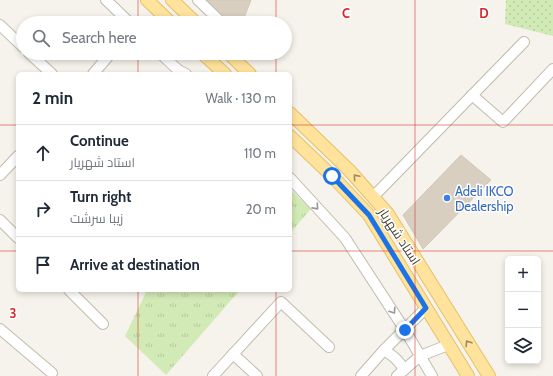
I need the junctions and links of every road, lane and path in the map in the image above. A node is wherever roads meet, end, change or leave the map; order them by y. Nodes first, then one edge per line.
1 (106, 0) edge
2 (147, 0) edge
3 (172, 0) edge
4 (198, 0) edge
5 (123, 16) edge
6 (164, 16) edge
7 (189, 16) edge
8 (215, 16) edge
9 (0, 25) edge
10 (16, 40) edge
11 (524, 42) dead end
12 (37, 60) edge
13 (105, 60) edge
14 (167, 60) edge
15 (210, 60) edge
16 (235, 60) edge
17 (553, 69) edge
18 (50, 72) edge
19 (95, 72) edge
20 (182, 72) edge
21 (223, 72) edge
22 (248, 72) edge
23 (472, 95) junction
24 (292, 115) edge
25 (292, 138) edge
26 (16, 158) edge
27 (0, 175) edge
28 (292, 180) edge
29 (373, 197) junction
30 (0, 220) edge
31 (16, 236) edge
32 (71, 292) edge
33 (426, 308) junction
34 (102, 324) dead end
35 (0, 329) edge
36 (405, 330) junction
37 (448, 344) junction
38 (329, 347) dead end
39 (384, 350) junction
40 (233, 354) junction
41 (420, 356) junction
42 (52, 373) dead end
43 (400, 373) edge
44 (213, 376) edge
45 (257, 376) edge
46 (361, 376) edge
47 (432, 376) edge
48 (468, 376) edge
49 (489, 376) edge

1 - 5 street
2 - 6 main road
3 - 7 main road
4 - 8 street
9 - 10 street
11 - 23 street
12 - 18 street
13 - 19 street
14 - 20 street
15 - 21 main road
16 - 22 main road
17 - 23 street
23 - 29 street
29 -> 24 main road, استاد شهریار
25 - 33 main road, استاد شهریار
26 - 27 street
28 -> 36 street
49 -> 29 main road, استاد شهریار
30 - 31 street
32 - 34 street
33 - 36 street
33 - 37 main road, استاد شهریار
35 - 42 street
36 - 39 street
36 - 41 street
37 - 41 street
37 - 48 main road, استاد شهریار
38 - 40 street
39 - 43 street
39 - 46 street
40 - 44 street
40 - 45 street
41 - 43 street
41 - 47 street

